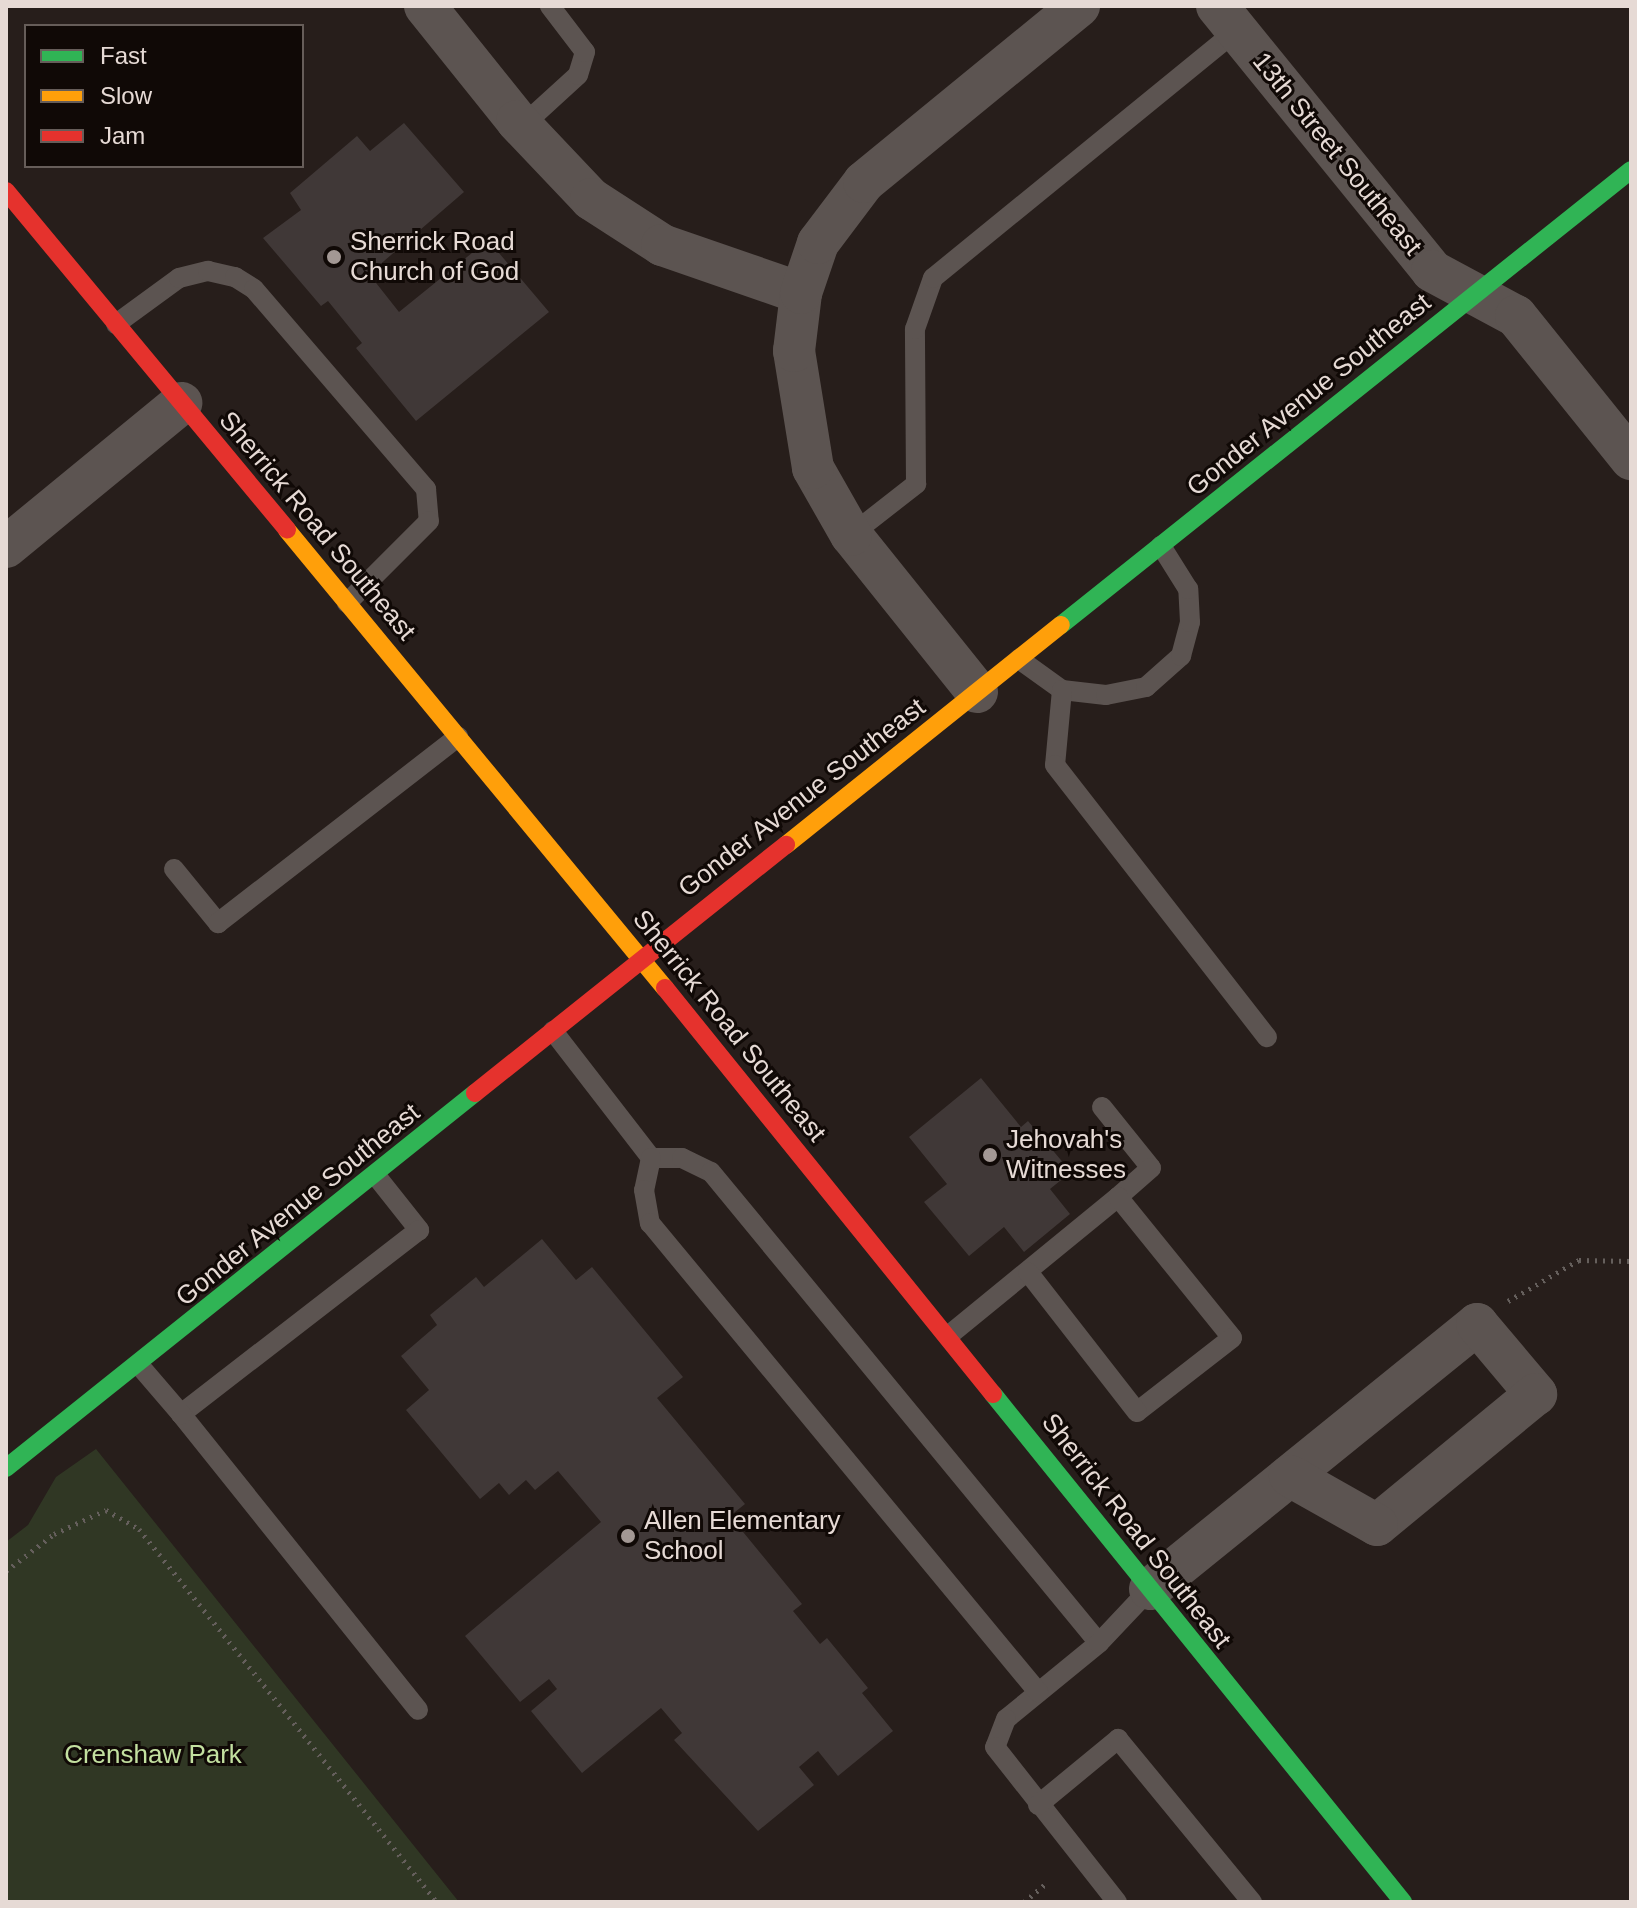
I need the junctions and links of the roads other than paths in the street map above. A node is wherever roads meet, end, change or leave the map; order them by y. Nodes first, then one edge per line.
1 (425, 6) edge
2 (550, 6) edge
3 (1079, 6) edge
4 (1227, 18) edge
5 (521, 127) junction
6 (1631, 170) edge
7 (6, 191) edge
8 (801, 293) junction
9 (1478, 294) junction
10 (116, 324) junction
11 (181, 403) junction
12 (1631, 459) edge
13 (851, 535) junction
14 (1161, 546) junction
15 (6, 547) edge
16 (347, 603) junction
17 (1019, 659) junction
18 (1062, 690) junction
19 (977, 692) junction
20 (458, 737) junction
21 (174, 869) dead end
22 (642, 959) junction
23 (553, 1031) junction
24 (1267, 1037) dead end
25 (1102, 1107) dead end
26 (651, 1158) junction
27 (377, 1177) junction
28 (1118, 1197) junction
29 (1028, 1272) junction
30 (948, 1336) junction
31 (139, 1365) junction
32 (181, 1414) junction
33 (6, 1468) edge
34 (1290, 1476) junction
35 (1150, 1589) junction
36 (1099, 1643) junction
37 (1038, 1692) junction
38 (418, 1710) dead end
39 (1038, 1805) junction
40 (1117, 1902) edge
41 (1252, 1902) edge
42 (1403, 1902) edge

1 - 5 street
2 - 5 lane
3 - 8 street
4 - 9 street, 13th Street Southeast
4 - 13 lane
5 - 8 street
6 - 9 street, Gonder Avenue Southeast
7 - 10 street, Sherrick Road Southeast
8 - 13 street
9 - 12 street, 13th Street Southeast
9 - 14 street, Gonder Avenue Southeast
10 - 11 street, Sherrick Road Southeast
10 - 16 lane
11 - 15 street
11 - 16 street, Sherrick Road Southeast
13 - 19 street
14 - 17 street, Gonder Avenue Southeast
14 - 18 lane
16 - 20 street, Sherrick Road Southeast
17 - 18 lane
17 - 19 street, Gonder Avenue Southeast
18 - 24 lane
19 - 22 street, Gonder Avenue Southeast
20 - 21 lane
20 - 22 street, Sherrick Road Southeast
22 - 23 street, Gonder Avenue Southeast
22 - 30 street, Sherrick Road Southeast
23 - 26 lane
23 - 27 street, Gonder Avenue Southeast
25 - 28 lane
26 - 36 lane
26 - 37 lane
27 - 31 street, Gonder Avenue Southeast
27 - 32 lane
28 - 29 lane
28 - 29 lane
29 - 30 lane
30 - 35 street, Sherrick Road Southeast
31 - 32 lane
31 - 33 street, Gonder Avenue Southeast
32 - 38 lane
34 - 34 street
34 - 35 street
35 - 36 lane
35 - 42 street, Sherrick Road Southeast
36 - 37 lane
37 - 39 lane
39 - 40 lane
39 - 41 lane

